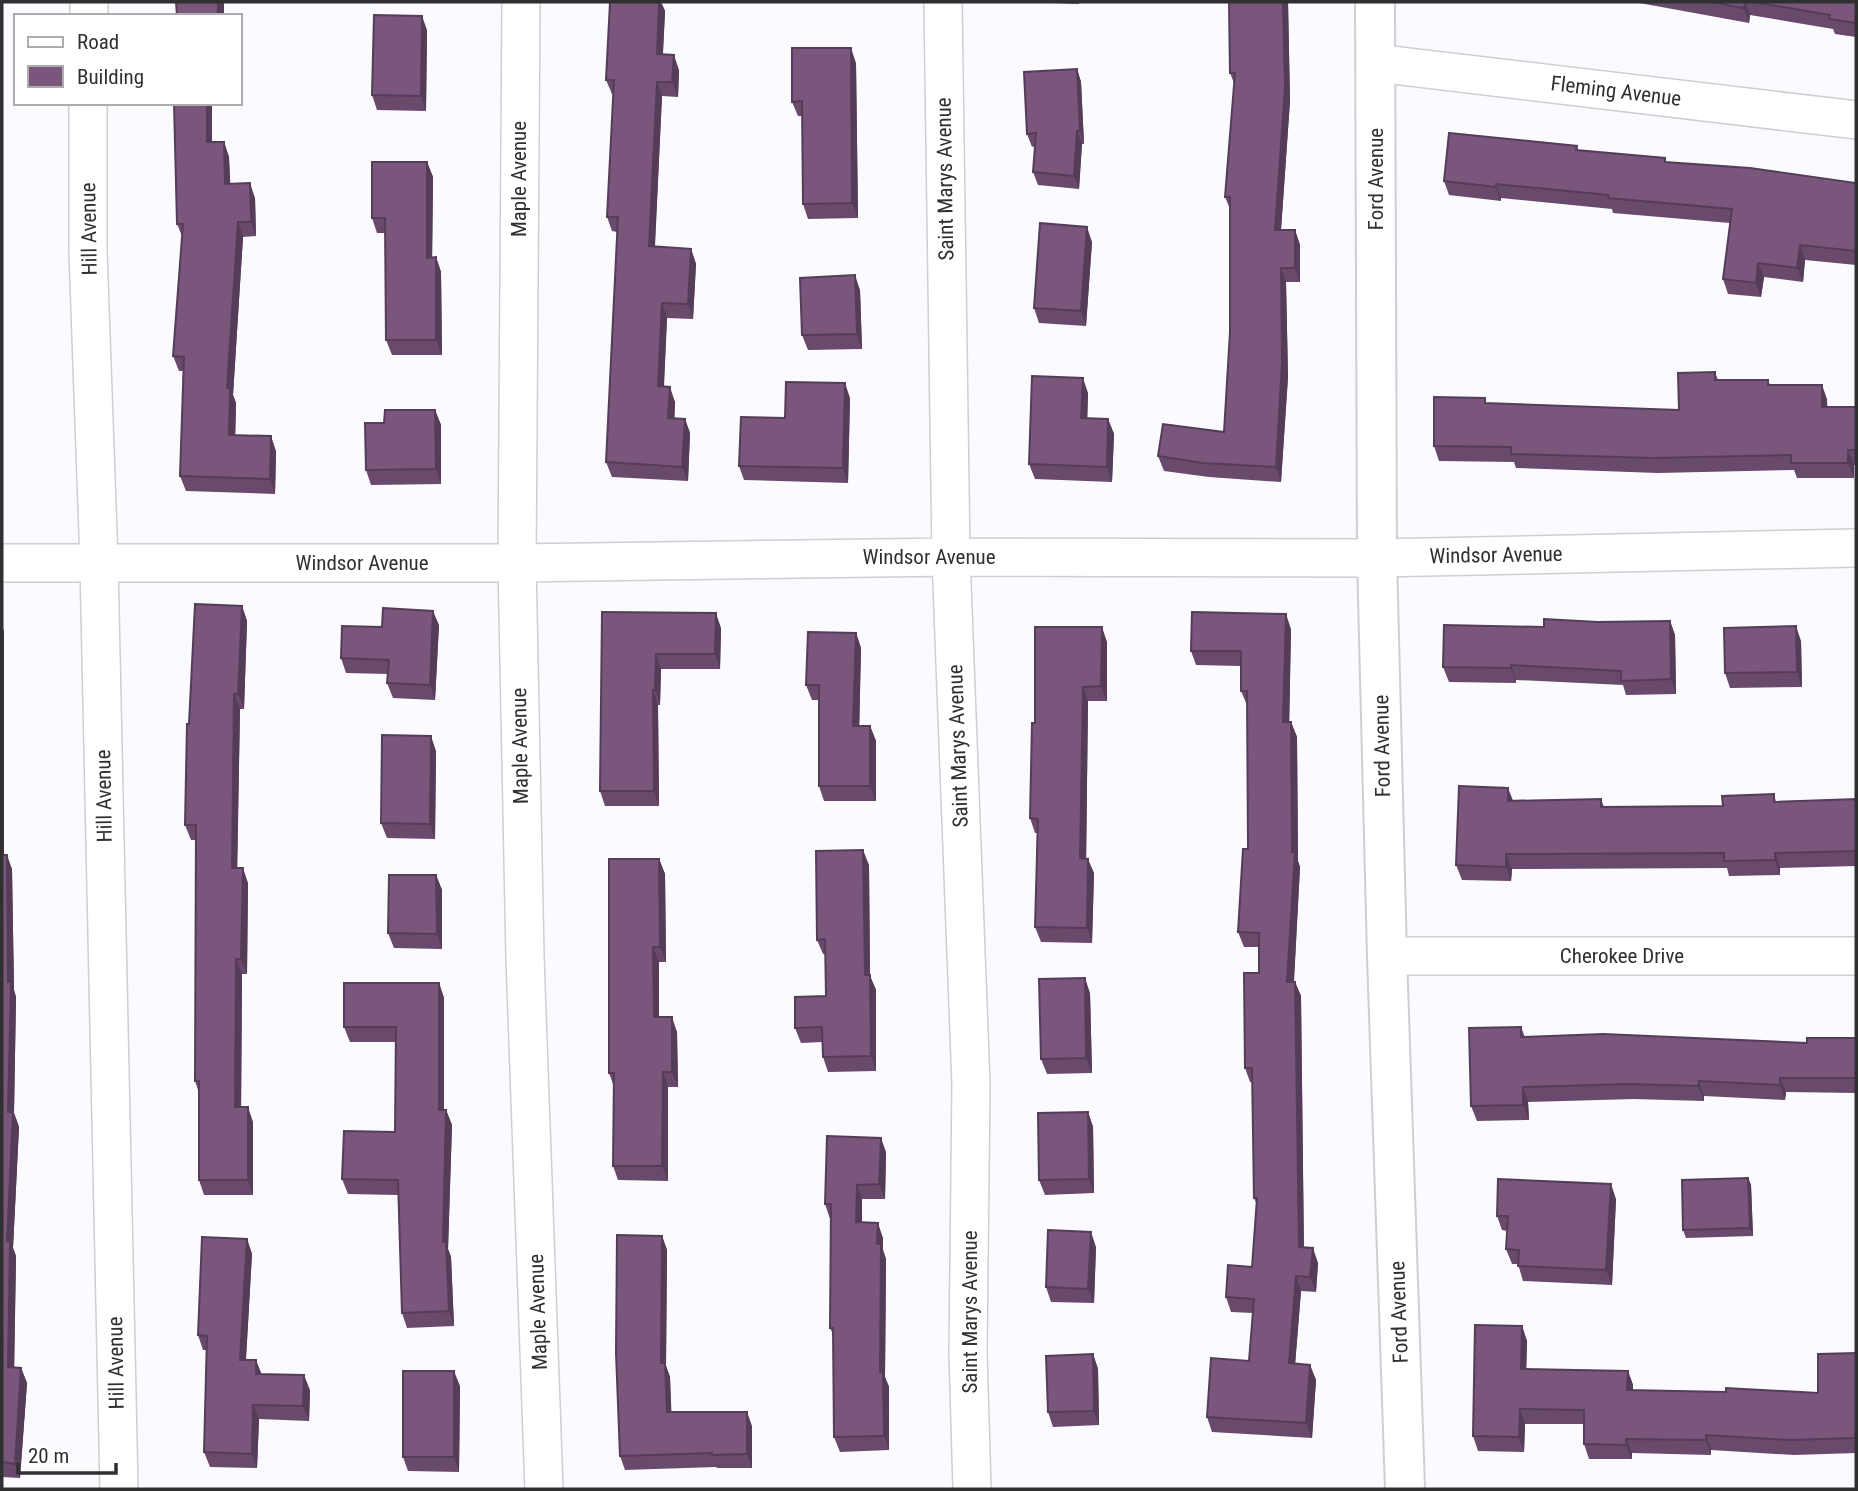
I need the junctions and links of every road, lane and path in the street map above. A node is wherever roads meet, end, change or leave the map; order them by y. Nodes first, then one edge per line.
1 (521, 2) edge
2 (943, 2) edge
3 (1375, 2) edge
4 (1375, 63) junction
5 (88, 105) edge
6 (1856, 120) edge
7 (1856, 548) edge
8 (951, 557) junction
9 (1377, 558) junction
10 (2, 563) edge
11 (99, 563) junction
12 (516, 563) junction
13 (1387, 956) junction
14 (1856, 956) edge
15 (119, 1489) edge
16 (544, 1489) edge
17 (972, 1489) edge
18 (1405, 1489) edge

1 - 12 street, Maple Avenue
2 - 8 street, Saint Marys Avenue
3 - 4 street, Ford Avenue
4 - 6 street, Fleming Avenue
4 - 9 street, Ford Avenue
5 - 11 street, Hill Avenue
7 - 9 street, Windsor Avenue
8 - 9 street, Windsor Avenue
8 - 12 street, Windsor Avenue
8 - 17 street, Saint Marys Avenue
9 - 13 street, Ford Avenue
10 - 11 street, Windsor Avenue
11 - 12 street, Windsor Avenue
11 - 15 street, Hill Avenue
12 - 16 street, Maple Avenue
13 - 14 street, Cherokee Drive
13 - 18 street, Ford Avenue

